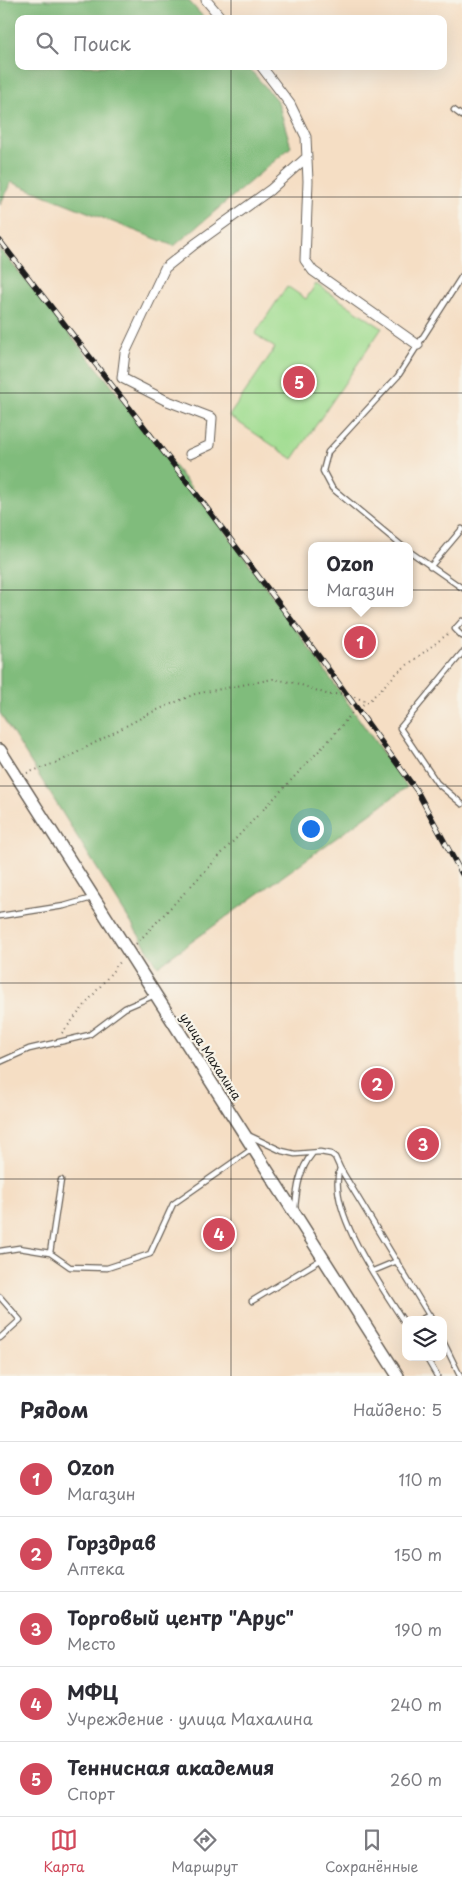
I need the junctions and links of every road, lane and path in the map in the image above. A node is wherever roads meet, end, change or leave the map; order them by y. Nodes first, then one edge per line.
1 (206, 0) edge
2 (219, 15) edge
3 (264, 70) edge
4 (454, 110) dead end
5 (462, 116) edge
6 (307, 157) junction
7 (462, 276) edge
8 (418, 345) junction
9 (190, 454) dead end
10 (462, 529) edge
11 (397, 542) edge
12 (413, 553) edge
13 (430, 566) junction
14 (462, 588) edge
15 (462, 621) edge
16 (455, 629) junction
17 (462, 636) edge
18 (462, 653) edge
19 (368, 702) junction
20 (0, 750) edge
21 (16, 776) junction
22 (462, 804) edge
23 (93, 897) junction
24 (0, 916) edge
25 (128, 952) junction
26 (155, 994) junction
27 (52, 1044) junction
28 (0, 1062) edge
29 (244, 1133) junction
30 (254, 1148) junction
31 (312, 1154) junction
32 (340, 1168) junction
33 (61, 1180) dead end
34 (295, 1213) junction
35 (0, 1251) edge
36 (50, 1253) junction
37 (323, 1258) junction
38 (396, 1261) junction
39 (373, 1271) junction
40 (0, 1297) edge
41 (252, 1301) dead end
42 (430, 1316) edge
43 (402, 1318) edge
44 (0, 1338) edge
45 (447, 1349) edge
46 (428, 1361) edge
47 (393, 1374) edge
48 (437, 1376) edge
49 (460, 1376) edge

1 - 2 street
3 - 6 street
4 - 5 lane
6 - 8 street
6 - 9 street
7 - 8 lane
8 - 11 lane
10 - 13 lane
12 - 13 lane
13 - 14 lane
15 - 16 lane
16 - 17 lane
16 - 19 path
18 - 22 lane
19 - 21 path
19 - 25 path
20 - 21 street, улица Махалина
21 - 23 street, улица Махалина
23 - 24 lane
23 - 25 street, улица Махалина
25 - 26 street, улица Махалина
25 - 27 path
26 - 27 lane
26 - 29 street, улица Махалина
27 - 28 lane
29 - 30 street, улица Махалина
29 - 31 lane
30 - 34 street, улица Махалина
30 - 36 lane
31 - 32 lane
31 - 34 lane
32 - 38 lane
32 - 39 lane
33 - 36 lane
34 - 37 street, улица Махалина
35 - 36 lane
37 - 41 lane
37 - 47 street, улица Махалина
38 - 39 lane
38 - 42 lane
39 - 43 lane
40 - 44 lane
45 - 49 lane
46 - 48 lane

